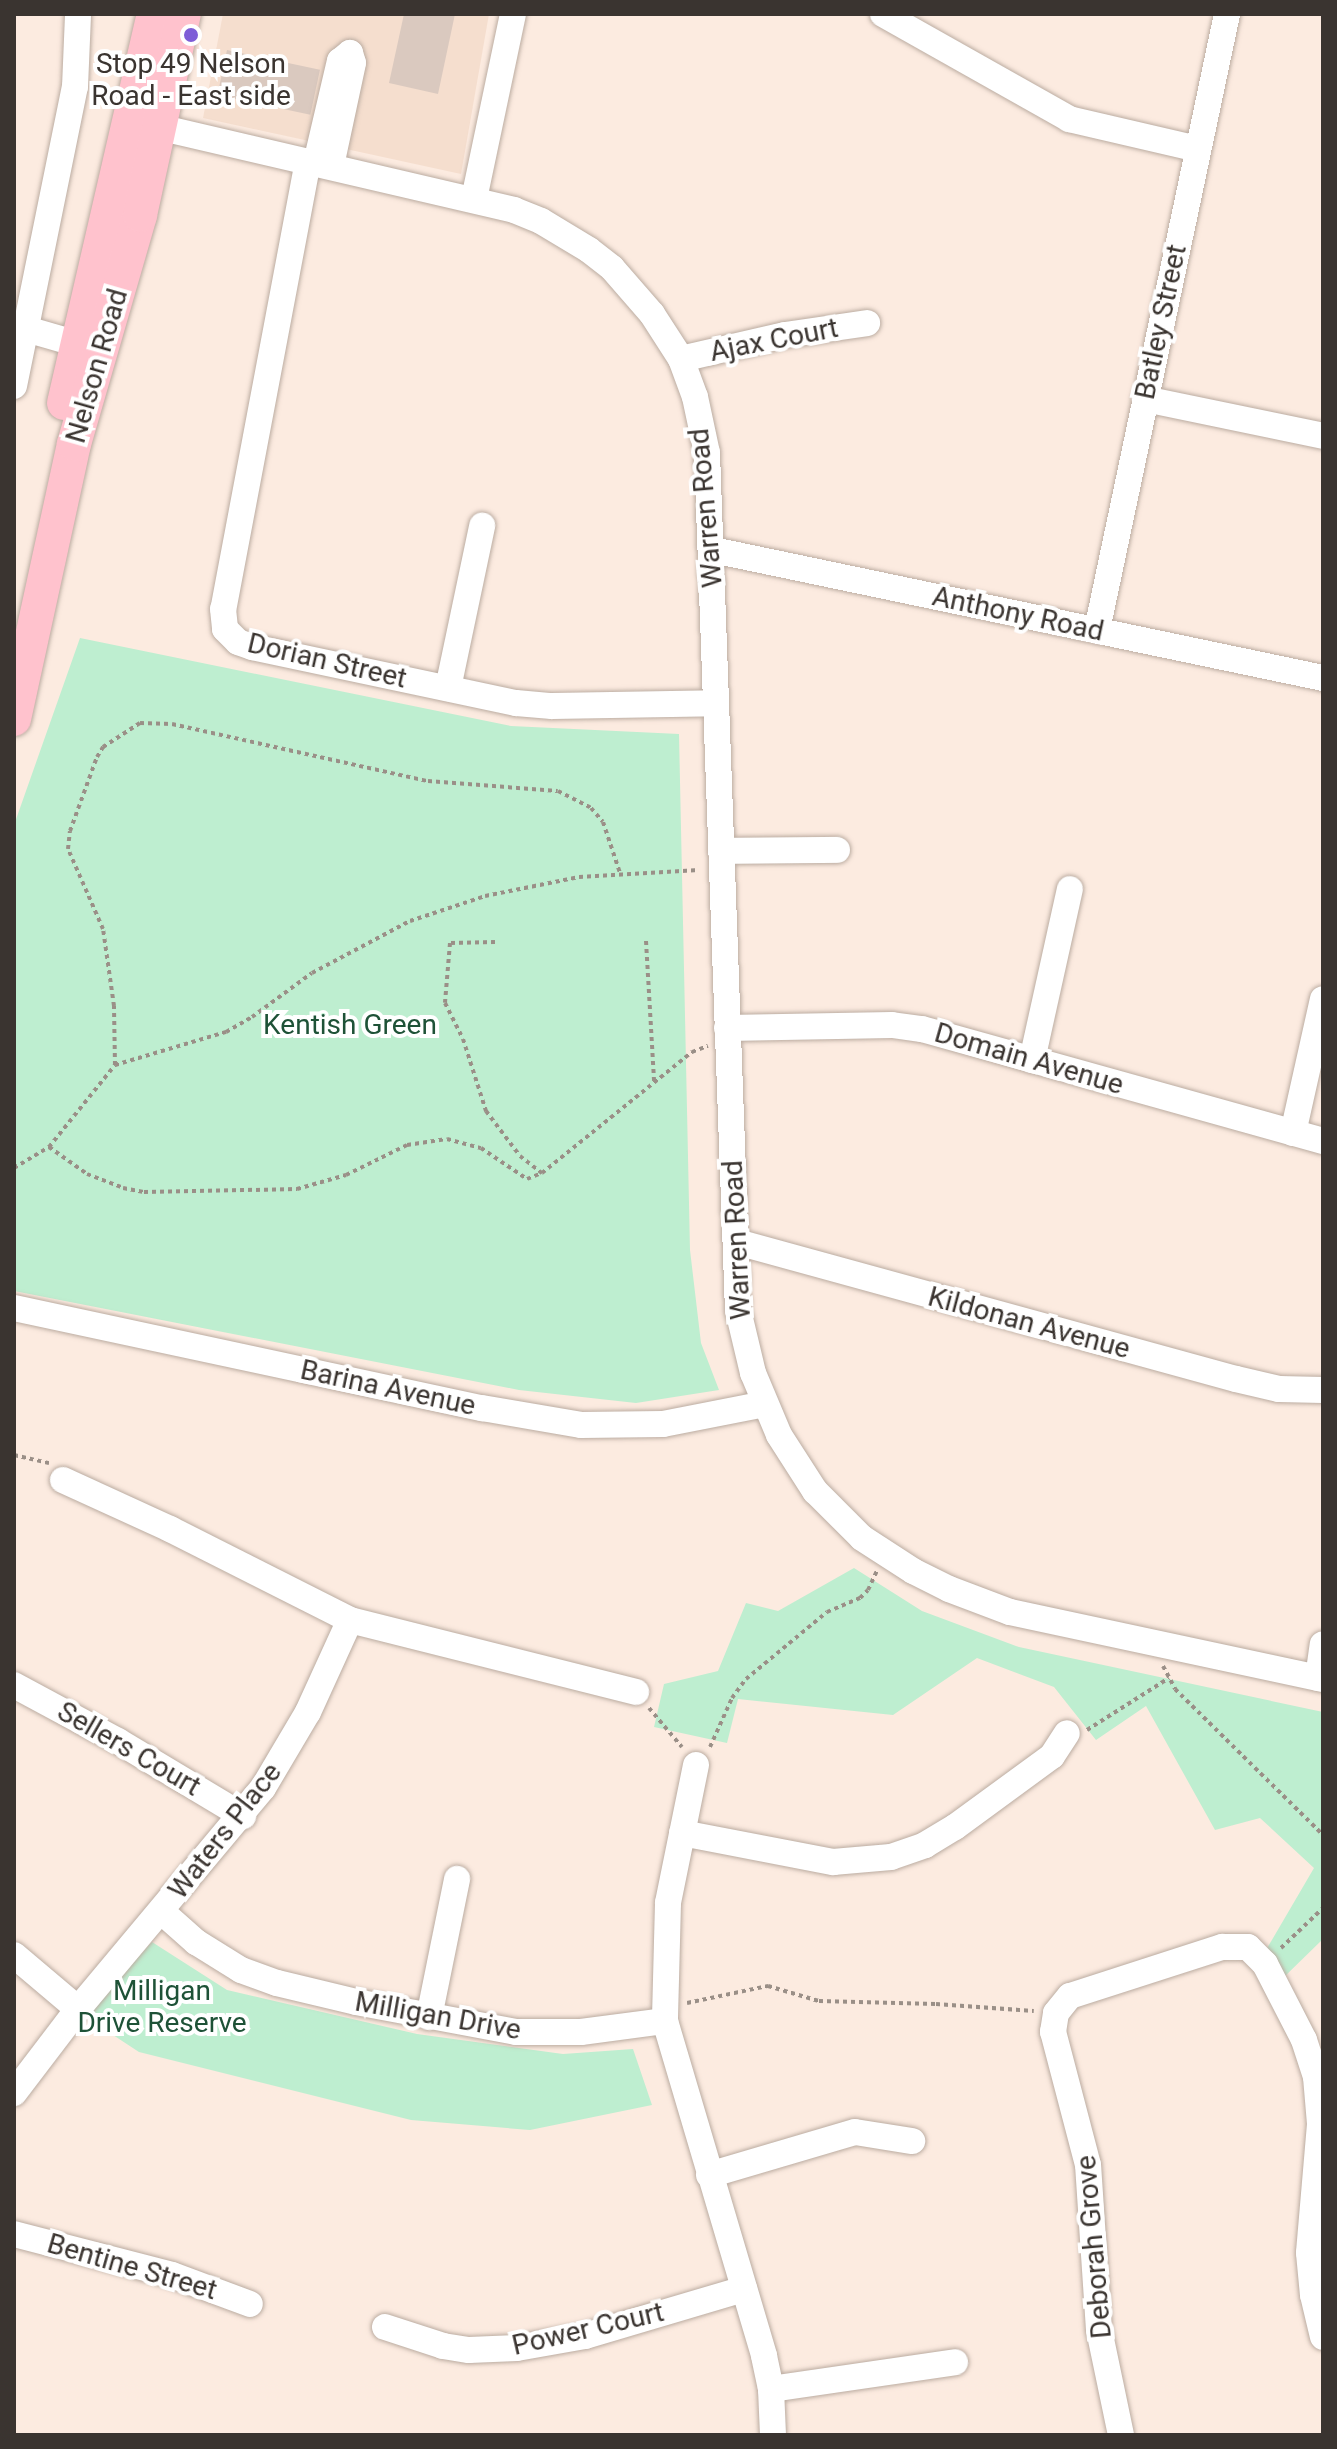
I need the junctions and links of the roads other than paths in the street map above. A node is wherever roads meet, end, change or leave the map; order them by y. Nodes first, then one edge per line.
1 (78, 14) edge
2 (154, 14) edge
3 (184, 14) edge
4 (513, 14) edge
5 (883, 14) edge
6 (1227, 14) edge
7 (145, 124) junction
8 (1198, 149) junction
9 (318, 163) junction
10 (474, 199) junction
11 (867, 323) dead end
12 (26, 329) junction
13 (89, 347) junction
14 (681, 359) junction
15 (14, 386) edge
16 (1145, 399) junction
17 (1323, 436) edge
18 (482, 526) dead end
19 (713, 550) junction
20 (1097, 630) junction
21 (14, 642) edge
22 (1323, 678) edge
23 (448, 688) junction
24 (716, 703) junction
25 (14, 719) edge
26 (837, 850) dead end
27 (722, 861) junction
28 (1070, 889) dead end
29 (1323, 999) edge
30 (727, 1037) junction
31 (1032, 1060) junction
32 (1293, 1133) junction
33 (1323, 1141) edge
34 (737, 1242) junction
35 (14, 1308) edge
36 (1323, 1390) edge
37 (765, 1404) junction
38 (56, 1472) road end
39 (350, 1620) junction
40 (1323, 1644) edge
41 (1320, 1678) edge
42 (14, 1685) edge
43 (636, 1692) road end
44 (1067, 1733) road end
45 (696, 1765) road end
46 (243, 1816) junction
47 (682, 1833) junction
48 (457, 1879) dead end
49 (161, 1911) junction
50 (14, 1955) edge
51 (78, 2009) junction
52 (665, 2014) junction
53 (429, 2017) junction
54 (14, 2093) edge
55 (912, 2141) dead end
56 (709, 2175) junction
57 (14, 2234) edge
58 (1316, 2252) edge
59 (744, 2289) junction
60 (250, 2304) dead end
61 (385, 2327) dead end
62 (1323, 2337) edge
63 (955, 2362) dead end
64 (771, 2389) junction
65 (773, 2435) edge
66 (1121, 2435) edge

1 - 12 street
2 - 7 main road, Nelson Road
3 - 7 main road, Nelson Road
4 - 10 street
5 - 8 street
6 - 8 street, Batley Street
7 - 9 street, Warren Road
7 - 13 main road, Nelson Road
8 - 16 street, Batley Street
9 - 10 street, Warren Road
9 - 23 street, Dorian Street
10 - 14 street, Warren Road
11 - 14 street, Ajax Court
12 - 13 street
12 - 15 street
13 - 21 main road, Nelson Road
13 - 25 main road, Nelson Road
14 - 19 street, Warren Road
16 - 17 street
16 - 20 street, Batley Street
18 - 23 street
19 - 20 street, Anthony Road
19 - 24 street, Warren Road
20 - 22 street, Anthony Road
23 - 24 street, Dorian Street
24 - 27 street, Warren Road
26 - 27 street
27 - 30 street, Warren Road
28 - 31 street
29 - 32 street
30 - 31 street, Domain Avenue
30 - 34 street, Warren Road
31 - 32 street, Domain Avenue
32 - 33 street, Domain Avenue
34 - 36 street, Kildonan Avenue
34 - 37 street, Warren Road
35 - 37 street, Barina Avenue
37 - 41 street, Warren Road
38 - 39 street
39 - 43 street
39 - 46 street, Waters Place
40 - 41 street
42 - 46 street, Sellers Court
44 - 47 street
45 - 47 street
46 - 49 street, Waters Place
47 - 52 street
48 - 53 street
49 - 51 street
49 - 53 street, Milligan Drive
50 - 51 street
51 - 54 street
52 - 53 street, Milligan Drive
52 - 56 street
55 - 56 street
56 - 59 street
57 - 60 street, Bentine Street
58 - 62 street
58 - 66 street, Deborah Grove
59 - 61 street, Power Court
59 - 64 street
63 - 64 street
64 - 65 street

